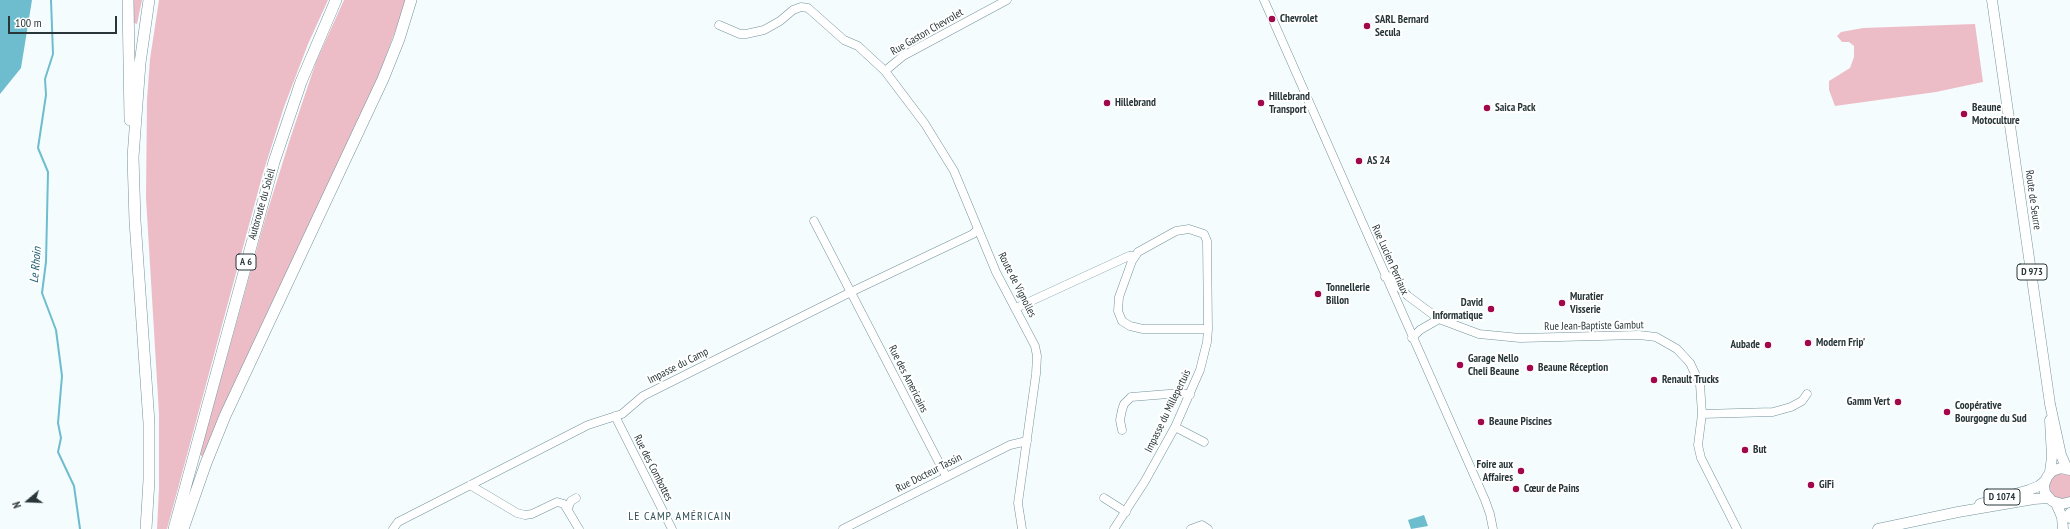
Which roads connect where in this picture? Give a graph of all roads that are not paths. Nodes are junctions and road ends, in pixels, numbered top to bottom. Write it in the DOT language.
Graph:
graph roads {
  1 [pos="128,0"];
  2 [pos="149,0"];
  3 [pos="336,0"];
  4 [pos="411,0"];
  5 [pos="1007,0"];
  6 [pos="1264,0"];
  7 [pos="1992,0"];
  8 [pos="719,25"];
  9 [pos="886,73"];
  10 [pos="134,157"];
  11 [pos="814,221"];
  12 [pos="978,229"];
  13 [pos="1134,256"];
  14 [pos="1385,276"];
  15 [pos="851,292"];
  16 [pos="1016,308"];
  17 [pos="1439,319"];
  18 [pos="1208,329"];
  19 [pos="1412,338"];
  20 [pos="1807,394"];
  21 [pos="1190,395"];
  22 [pos="2050,404"];
  23 [pos="1702,414"];
  24 [pos="615,416"];
  25 [pos="1175,427"];
  26 [pos="1122,430"];
  27 [pos="1027,441"];
  28 [pos="1204,442"];
  29 [pos="2068,469"];
  30 [pos="946,476"];
  31 [pos="2048,477"];
  32 [pos="470,485"];
  33 [pos="576,498"];
  34 [pos="1104,498"];
  35 [pos="2052,501"];
  36 [pos="2070,502"];
  37 [pos="568,508"];
  38 [pos="1126,512"];
  39 [pos="1958,512"];
  40 [pos="2070,513"];
  41 [pos="2070,518"];
  42 [pos="1737,528"];
  43 [pos="146,529"];
  44 [pos="174,529"];
  45 [pos="183,529"];
  46 [pos="393,529"];
  47 [pos="579,529"];
  48 [pos="672,529"];
  49 [pos="843,529"];
  50 [pos="1022,529"];
  51 [pos="1114,529"];
  52 [pos="1191,529"];
  53 [pos="1208,529"];
  54 [pos="1493,529"];
  55 [pos="1878,529"];
  56 [pos="2064,529"];
  1 -- 10 [label="highway"];
  2 -- 10 [label="highway"];
  3 -- 44 [label="highway, Autoroute du Soleil / A 6"];
  4 -- 45 [label="highway"];
  5 -- 9 [label="street, Rue Gaston Chevrolet"];
  6 -- 14 [label="street, Rue Lucien Perriaux"];
  7 -- 22 [label="main road, Route de Seurre / D 973"];
  8 -- 9 [label="street, Route de Vignolles"];
  9 -- 12 [label="street, Route de Vignolles"];
  10 -- 43 [label="highway"];
  11 -- 15 [label="street, Rue des Americains"];
  12 -- 15 [label="street, Impasse du Camp"];
  12 -- 16 [label="street, Route de Vignolles"];
  13 -- 16 [label="street"];
  13 -- 18 [label="street"];
  13 -- 18 [label="street, Impasse du Millepertuis"];
  14 -- 17 [label="street, Rue Jean-Baptiste Gambut"];
  14 -- 19 [label="street, Rue Lucien Perriaux"];
  15 -- 24 [label="street, Impasse du Camp"];
  15 -- 30 [label="street, Rue des Americains"];
  16 -- 27 [label="street, Route de Vignolles"];
  17 -- 19 [label="street"];
  17 -- 23 [label="street, Rue Jean-Baptiste Gambut"];
  18 -- 21 [label="street, Impasse du Millepertuis"];
  19 -- 54 [label="street, Rue Lucien Perriaux"];
  20 -- 23 [label="street"];
  21 -- 25 [label="street, Impasse du Millepertuis"];
  21 -- 26 [label="street"];
  22 -- 29 [label="main road, Route de Seurre / D 973"];
  22 -- 31 [label="main road, Route de Seurre / D 973"];
  23 -- 42 [label="street, Rue Jean-Baptiste Gambut"];
  24 -- 32 [label="street, Impasse du Camp"];
  24 -- 48 [label="street, Rue des Combottes"];
  25 -- 28 [label="street"];
  25 -- 38 [label="street, Impasse du Millepertuis"];
  27 -- 30 [label="street, Rue Docteur Tassin"];
  27 -- 50 [label="street, Route de Vignolles"];
  29 -- 31 [label="main road"];
  30 -- 49 [label="street, Rue Docteur Tassin"];
  31 -- 35 [label="main road, Route de Seurre"];
  31 -- 39 [label="main road, D 1074"];
  32 -- 37 [label="street"];
  32 -- 46 [label="street, Impasse du Camp"];
  33 -- 37 [label="street"];
  34 -- 38 [label="street"];
  35 -- 36 [label="main road"];
  35 -- 39 [label="main road, D 1074"];
  35 -- 56 [label="main road"];
  37 -- 47 [label="street"];
  38 -- 51 [label="street, Impasse du Millepertuis"];
  39 -- 55 [label="main road, D 1074"];
  40 -- 41 [label="main road"];
  52 -- 53 [label="street"];
}
